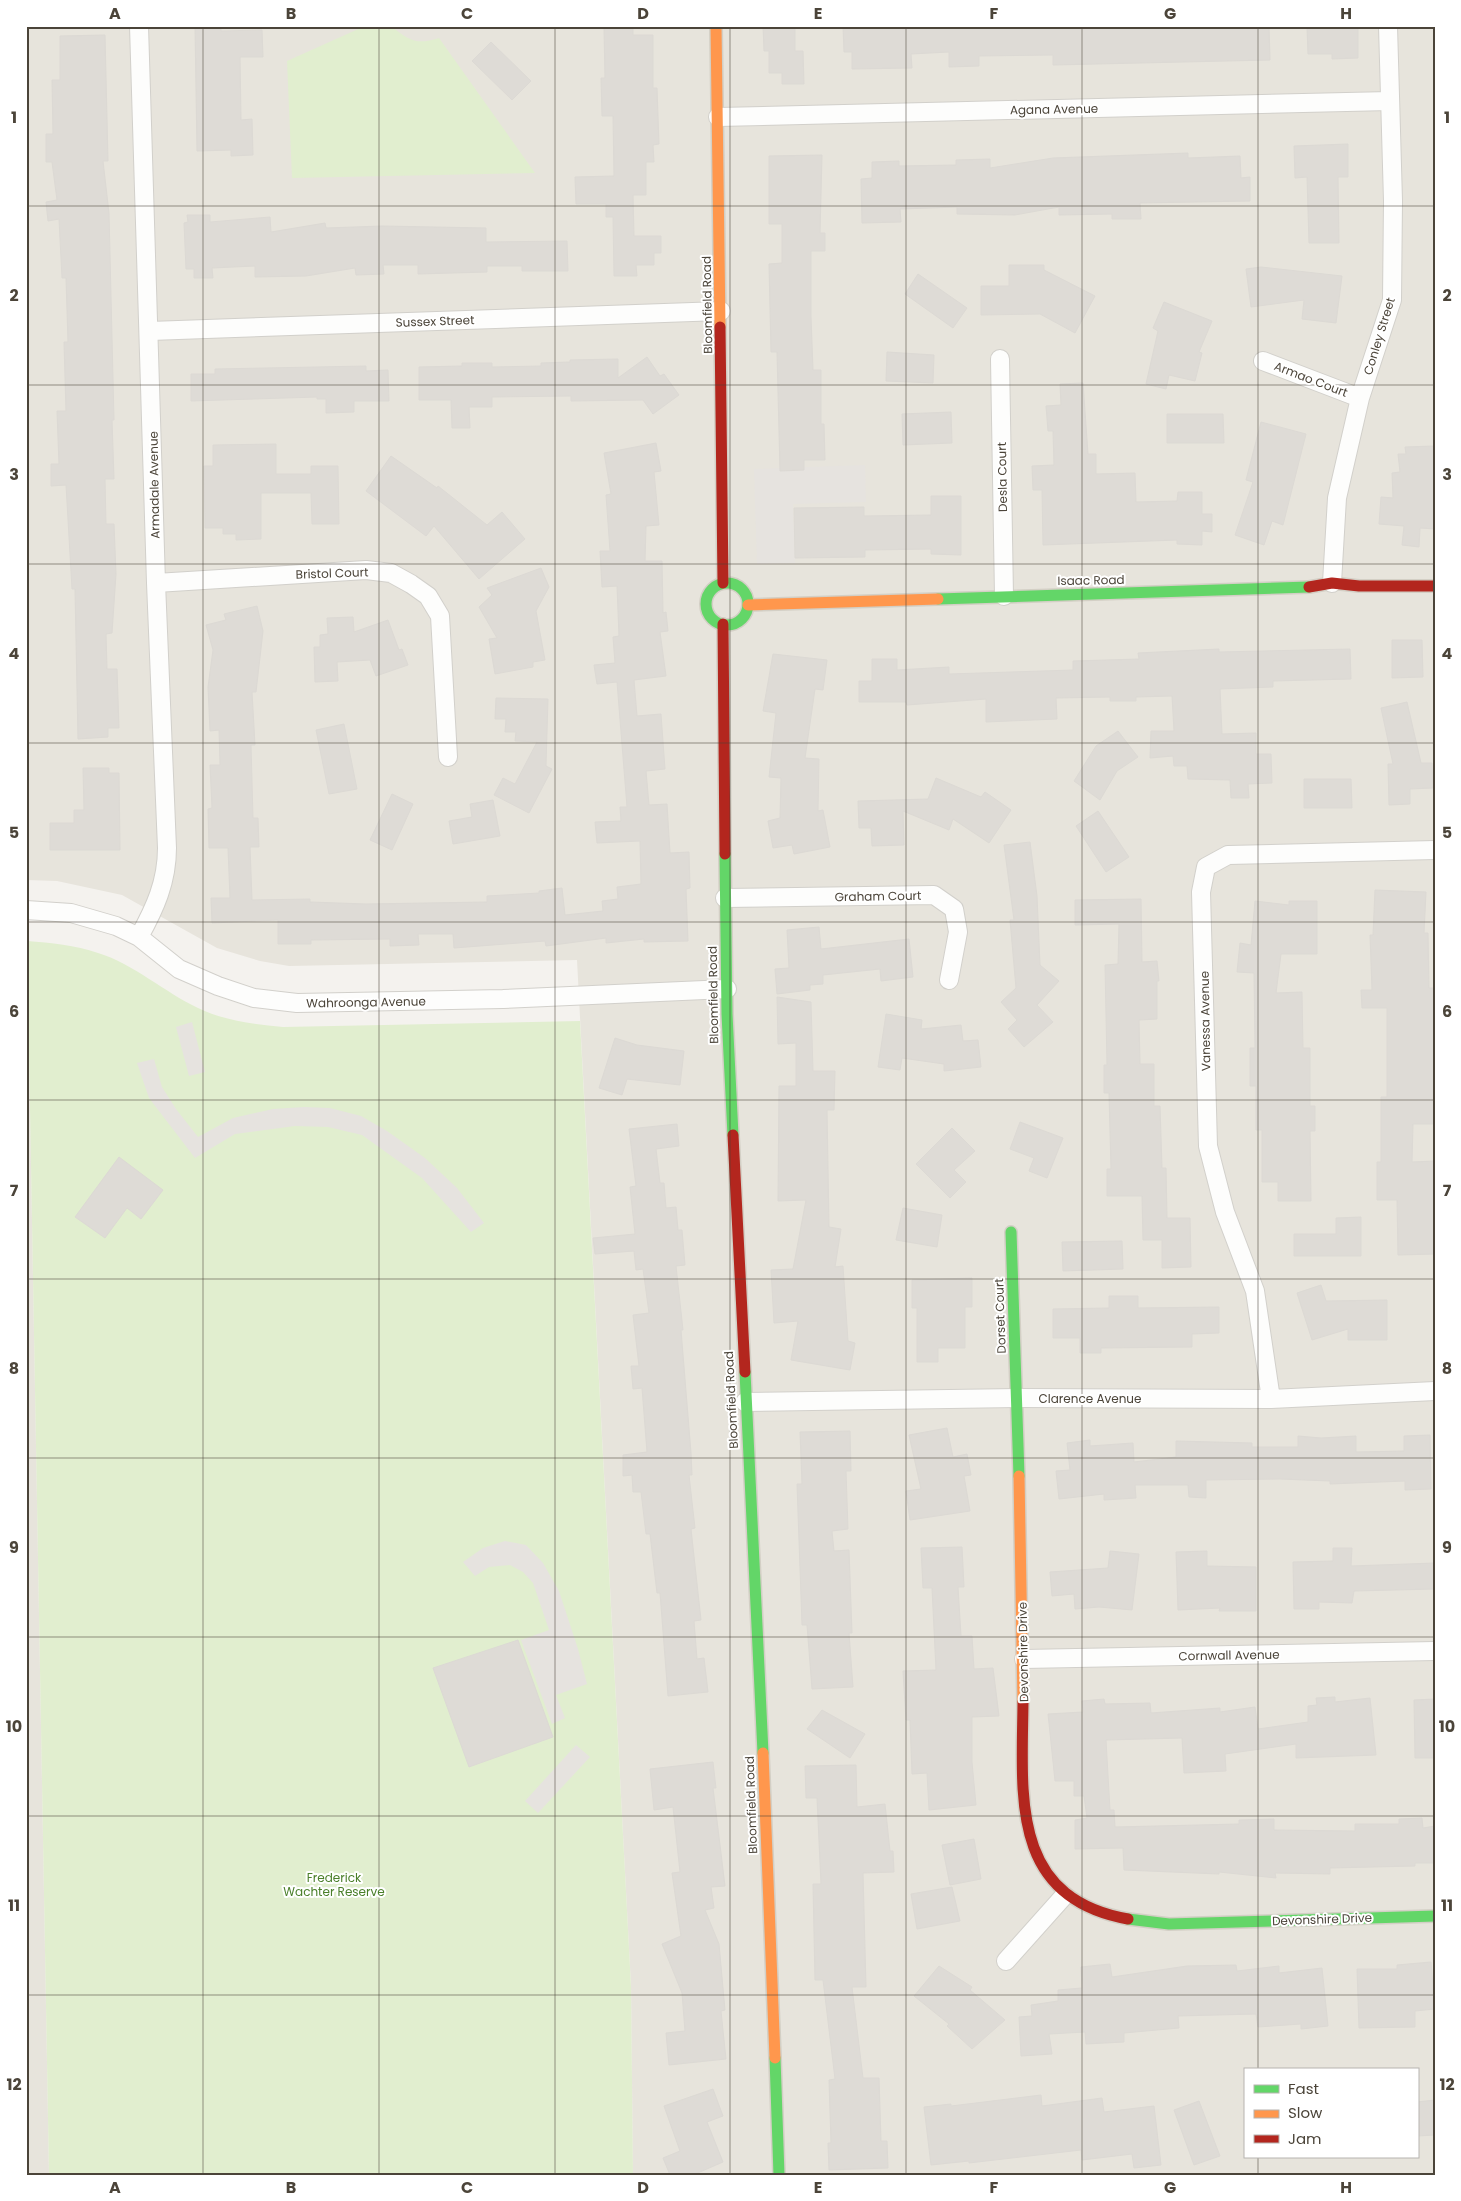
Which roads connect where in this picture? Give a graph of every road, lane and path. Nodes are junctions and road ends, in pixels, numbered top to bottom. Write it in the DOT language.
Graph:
graph roads {
  1 [pos="139,26"];
  2 [pos="716,26"];
  3 [pos="1388,26"];
  4 [pos="1390,102"];
  5 [pos="718,117"];
  6 [pos="721,311"];
  7 [pos="150,331"];
  8 [pos="1000,359"];
  9 [pos="1263,361"];
  10 [pos="1360,398"];
  11 [pos="156,583"];
  12 [pos="723,583"];
  13 [pos="1332,583"];
  14 [pos="1435,586"];
  15 [pos="1004,596"];
  16 [pos="748,605"];
  17 [pos="723,624"];
  18 [pos="448,757"];
  19 [pos="1435,850"];
  20 [pos="725,898"];
  21 [pos="26,910"];
  22 [pos="139,937"];
  23 [pos="949,980"];
  24 [pos="727,989"];
  25 [pos="1011,1232"];
  26 [pos="1435,1391"];
  27 [pos="1017,1398"];
  28 [pos="1271,1399"];
  29 [pos="745,1402"];
  30 [pos="1435,1651"];
  31 [pos="1024,1659"];
  32 [pos="1064,1896"];
  33 [pos="1435,1916"];
  34 [pos="1006,1961"];
  35 [pos="779,2175"];
  1 -- 7 [label="street, Armadale Avenue"];
  2 -- 5 [label="street, Bloomfield Road"];
  3 -- 4 [label="street, Conley Street"];
  4 -- 5 [label="street, Agana Avenue"];
  4 -- 10 [label="street, Conley Street"];
  5 -- 6 [label="street, Bloomfield Road"];
  6 -- 7 [label="street, Sussex Street"];
  6 -- 12 [label="street, Bloomfield Road"];
  7 -- 11 [label="street, Armadale Avenue"];
  8 -- 15 [label="street, Desla Court"];
  9 -- 10 [label="street, Armao Court"];
  10 -- 13 [label="street, Conley Street"];
  11 -- 18 [label="street, Bristol Court"];
  11 -- 22 [label="street, Armadale Avenue"];
  12 -- 16 [label="street"];
  12 -- 17 [label="street"];
  13 -- 14 [label="street, Isaac Road"];
  13 -- 15 [label="street, Isaac Road"];
  15 -- 16 [label="street, Isaac Road"];
  16 -- 17 [label="street"];
  17 -- 20 [label="street, Bloomfield Road"];
  19 -- 28 [label="street, Vanessa Avenue"];
  20 -- 23 [label="street, Graham Court"];
  20 -- 24 [label="street, Bloomfield Road"];
  21 -- 22 [label="street, Wahroonga Avenue"];
  22 -- 24 [label="street, Wahroonga Avenue"];
  24 -- 29 [label="street, Bloomfield Road"];
  25 -- 27 [label="street, Dorset Court"];
  26 -- 28 [label="street, Clarence Avenue"];
  27 -- 28 [label="street, Clarence Avenue"];
  27 -- 29 [label="street, Clarence Avenue"];
  27 -- 31 [label="street, Devonshire Drive"];
  29 -- 35 [label="street, Bloomfield Road"];
  30 -- 31 [label="street, Cornwall Avenue"];
  31 -- 32 [label="street, Devonshire Drive"];
  32 -- 33 [label="street, Devonshire Drive"];
  32 -- 34 [label="street"];
}
